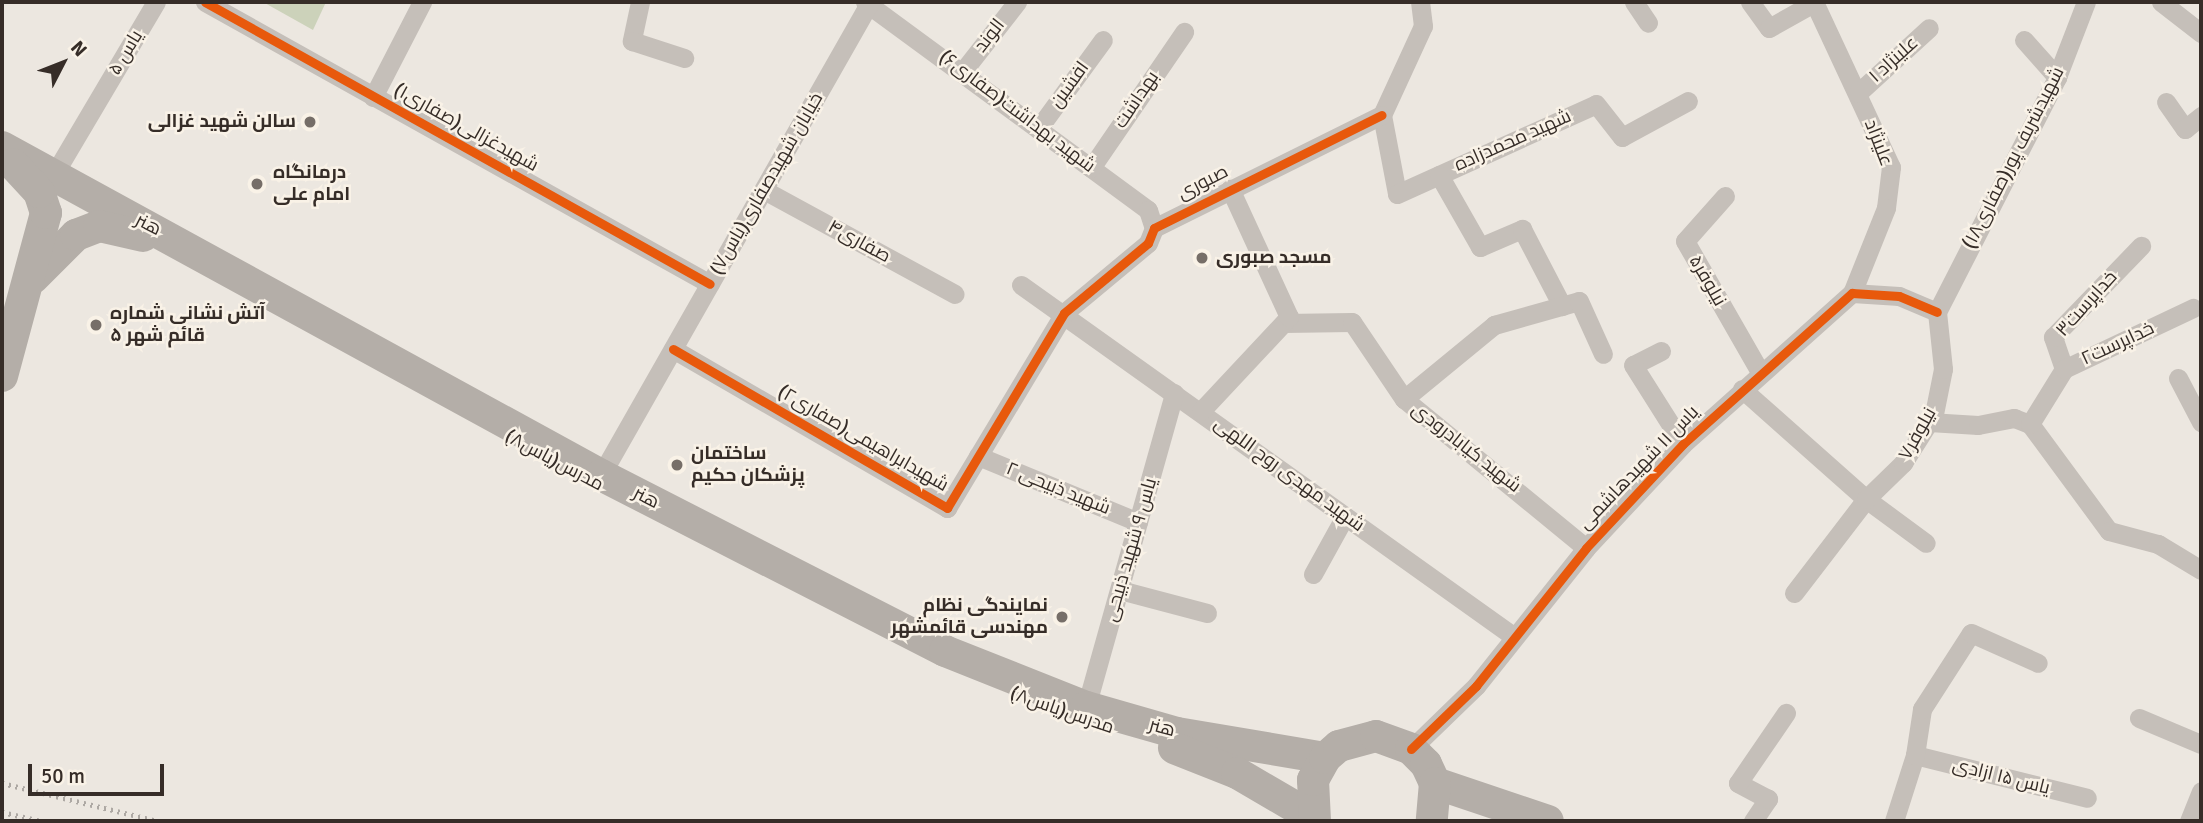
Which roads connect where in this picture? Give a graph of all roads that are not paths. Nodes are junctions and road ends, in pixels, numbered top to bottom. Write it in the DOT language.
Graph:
graph roads {
  1 [pos="156,2"];
  2 [pos="205,2"];
  3 [pos="422,2"];
  4 [pos="640,2"];
  5 [pos="868,2"];
  6 [pos="1017,2"];
  7 [pos="1420,2"];
  8 [pos="1634,2"];
  9 [pos="1750,2"];
  10 [pos="2086,2"];
  11 [pos="2161,2"];
  12 [pos="1812,3"];
  13 [pos="1648,23"];
  14 [pos="1929,28"];
  15 [pos="2201,31"];
  16 [pos="1184,32"];
  17 [pos="1103,40"];
  18 [pos="2024,40"];
  19 [pos="684,58"];
  20 [pos="963,71"];
  21 [pos="2057,77"];
  22 [pos="1858,93"];
  23 [pos="373,97"];
  24 [pos="1688,101"];
  25 [pos="2166,102"];
  26 [pos="1382,115"];
  27 [pos="2201,116"];
  28 [pos="1038,130"];
  29 [pos="2,147"];
  30 [pos="2,153"];
  31 [pos="1091,168"];
  32 [pos="1439,175"];
  33 [pos="53,176"];
  34 [pos="1230,189"];
  35 [pos="764,190"];
  36 [pos="1725,196"];
  37 [pos="1154,228"];
  38 [pos="2141,246"];
  39 [pos="33,278"];
  40 [pos="710,284"];
  41 [pos="1021,285"];
  42 [pos="1852,293"];
  43 [pos="955,294"];
  44 [pos="1562,306"];
  45 [pos="2193,309"];
  46 [pos="1937,312"];
  47 [pos="1064,313"];
  48 [pos="1284,323"];
  49 [pos="673,349"];
  50 [pos="1661,351"];
  51 [pos="1603,354"];
  52 [pos="2064,369"];
  53 [pos="1760,372"];
  54 [pos="2,376"];
  55 [pos="2178,379"];
  56 [pos="1742,389"];
  57 [pos="1174,393"];
  58 [pos="1404,399"];
  59 [pos="1200,411"];
  60 [pos="1928,422"];
  61 [pos="2201,422"];
  62 [pos="2030,424"];
  63 [pos="1684,444"];
  64 [pos="978,456"];
  65 [pos="601,475"];
  66 [pos="1866,499"];
  67 [pos="1345,516"];
  68 [pos="1138,522"];
  69 [pos="1927,543"];
  70 [pos="1586,548"];
  71 [pos="2201,569"];
  72 [pos="1313,574"];
  73 [pos="1120,590"];
  74 [pos="1794,593"];
  75 [pos="1207,613"];
  76 [pos="1513,636"];
  77 [pos="2038,663"];
  78 [pos="1086,707"];
  79 [pos="1786,713"];
  80 [pos="2139,718"];
  81 [pos="2201,744"];
  82 [pos="1173,748"];
  83 [pos="1411,749"];
  84 [pos="1915,755"];
  85 [pos="1325,758"];
  86 [pos="1435,783"];
  87 [pos="2201,791"];
  88 [pos="2087,798"];
  89 [pos="1315,820"];
  90 [pos="1432,821"];
  91 [pos="1548,821"];
  92 [pos="1753,821"];
  93 [pos="1894,821"];
  94 [pos="2189,821"];
  1 -- 33 [label="street, یاس ۵"];
  2 -- 23 [label="street, شهیدغزالی(صفاری۱)"];
  3 -- 23 [label="street"];
  4 -- 19 [label="street"];
  5 -- 20 [label="street, شهید بهداشت(صفاری۶)"];
  5 -- 35 [label="street, خیابان شهیدصفاری(یاس۷)"];
  6 -- 20 [label="street, الوند"];
  7 -- 26 [label="street"];
  8 -- 13 [label="street"];
  9 -- 12 [label="street"];
  10 -- 21 [label="street, شهیدشریف پور(صفاری۱۸)"];
  11 -- 15 [label="street"];
  12 -- 22 [label="street, علینژاد"];
  14 -- 22 [label="street, علینژاد ۱"];
  16 -- 31 [label="street, بهداشت"];
  17 -- 28 [label="street, افشین"];
  18 -- 21 [label="street"];
  20 -- 28 [label="street, شهید بهداشت(صفاری۶)"];
  21 -- 46 [label="street, شهیدشریف پور(صفاری۱۸)"];
  22 -- 42 [label="street, علینژاد"];
  23 -- 40 [label="street, شهیدغزالی(صفاری۱)"];
  24 -- 32 [label="street, شهید محمدزاده"];
  25 -- 27 [label="street"];
  26 -- 32 [label="street, شهید محمدزاده"];
  26 -- 34 [label="street, صبوری"];
  28 -- 31 [label="street, شهید بهداشت(صفاری۶)"];
  29 -- 33 [label="main road, هنر"];
  30 -- 39 [label="main road, مدرس(یاس۸)"];
  31 -- 37 [label="street, شهید بهداشت(صفاری۶)"];
  32 -- 44 [label="street"];
  33 -- 65 [label="main road, هنر"];
  34 -- 37 [label="street, صبوری"];
  34 -- 48 [label="street"];
  35 -- 40 [label="street, خیابان شهیدصفاری(یاس۷)"];
  35 -- 43 [label="street, صفاری۴"];
  36 -- 53 [label="street, نیلوفر۵"];
  37 -- 47 [label="street, صبوری"];
  38 -- 52 [label="street, خداپرست۳"];
  39 -- 54 [label="main road, مدرس(یاس۸)"];
  39 -- 82 [label="main road, مدرس(یاس۸)"];
  40 -- 49 [label="street, خیابان شهیدصفاری(یاس۷)"];
  41 -- 47 [label="street, شهید مهدی روح اللهی"];
  42 -- 46 [label="street"];
  42 -- 53 [label="street, یاس ۱۱ شهیدهاشمی"];
  44 -- 51 [label="street"];
  44 -- 58 [label="street"];
  45 -- 52 [label="street, خداپرست۲"];
  46 -- 60 [label="street, نیلوفر۷"];
  47 -- 57 [label="street, شهید مهدی روح اللهی"];
  47 -- 64 [label="street, شهیدابراهیمی(صفاری۲)"];
  48 -- 58 [label="street, شهید کیابادرودی"];
  48 -- 59 [label="street"];
  49 -- 64 [label="street, شهیدابراهیمی(صفاری۲)"];
  49 -- 65 [label="street, خیابان شهیدصفاری(یاس۷)"];
  50 -- 63 [label="street"];
  52 -- 62 [label="street, خداپرست۲"];
  53 -- 56 [label="street, یاس ۱۱ شهیدهاشمی"];
  55 -- 61 [label="street"];
  56 -- 63 [label="street, یاس ۱۱ شهیدهاشمی"];
  56 -- 66 [label="street"];
  57 -- 59 [label="street, شهید مهدی روح اللهی"];
  57 -- 68 [label="street, یاس ۹ شهید ذبیحی"];
  58 -- 70 [label="street, شهید کیابادرودی"];
  59 -- 67 [label="street, شهید مهدی روح اللهی"];
  60 -- 62 [label="street"];
  60 -- 66 [label="street, نیلوفر۷"];
  62 -- 71 [label="street"];
  63 -- 70 [label="street, یاس ۱۱ شهیدهاشمی"];
  64 -- 68 [label="street, شهید ذبیحی ۲"];
  65 -- 78 [label="main road, هنر"];
  66 -- 69 [label="street"];
  66 -- 74 [label="street, نیلوفر۷"];
  67 -- 72 [label="street"];
  67 -- 76 [label="street, شهید مهدی روح اللهی"];
  68 -- 73 [label="street, یاس ۹ شهید ذبیحی"];
  70 -- 76 [label="street, یاس ۱۱ شهیدهاشمی"];
  73 -- 75 [label="street"];
  73 -- 78 [label="street, یاس ۹ شهید ذبیحی"];
  76 -- 83 [label="street, یاس ۱۱ شهیدهاشمی"];
  77 -- 84 [label="street"];
  78 -- 85 [label="main road, هنر"];
  79 -- 92 [label="street"];
  80 -- 81 [label="street"];
  82 -- 89 [label="main road, هنر"];
  83 -- 85 [label="main road"];
  83 -- 86 [label="main road"];
  84 -- 88 [label="street, یاس ۱۵ ازادی"];
  84 -- 93 [label="street"];
  85 -- 89 [label="main road"];
  86 -- 90 [label="main road"];
  86 -- 91 [label="main road"];
  87 -- 94 [label="street"];
}
